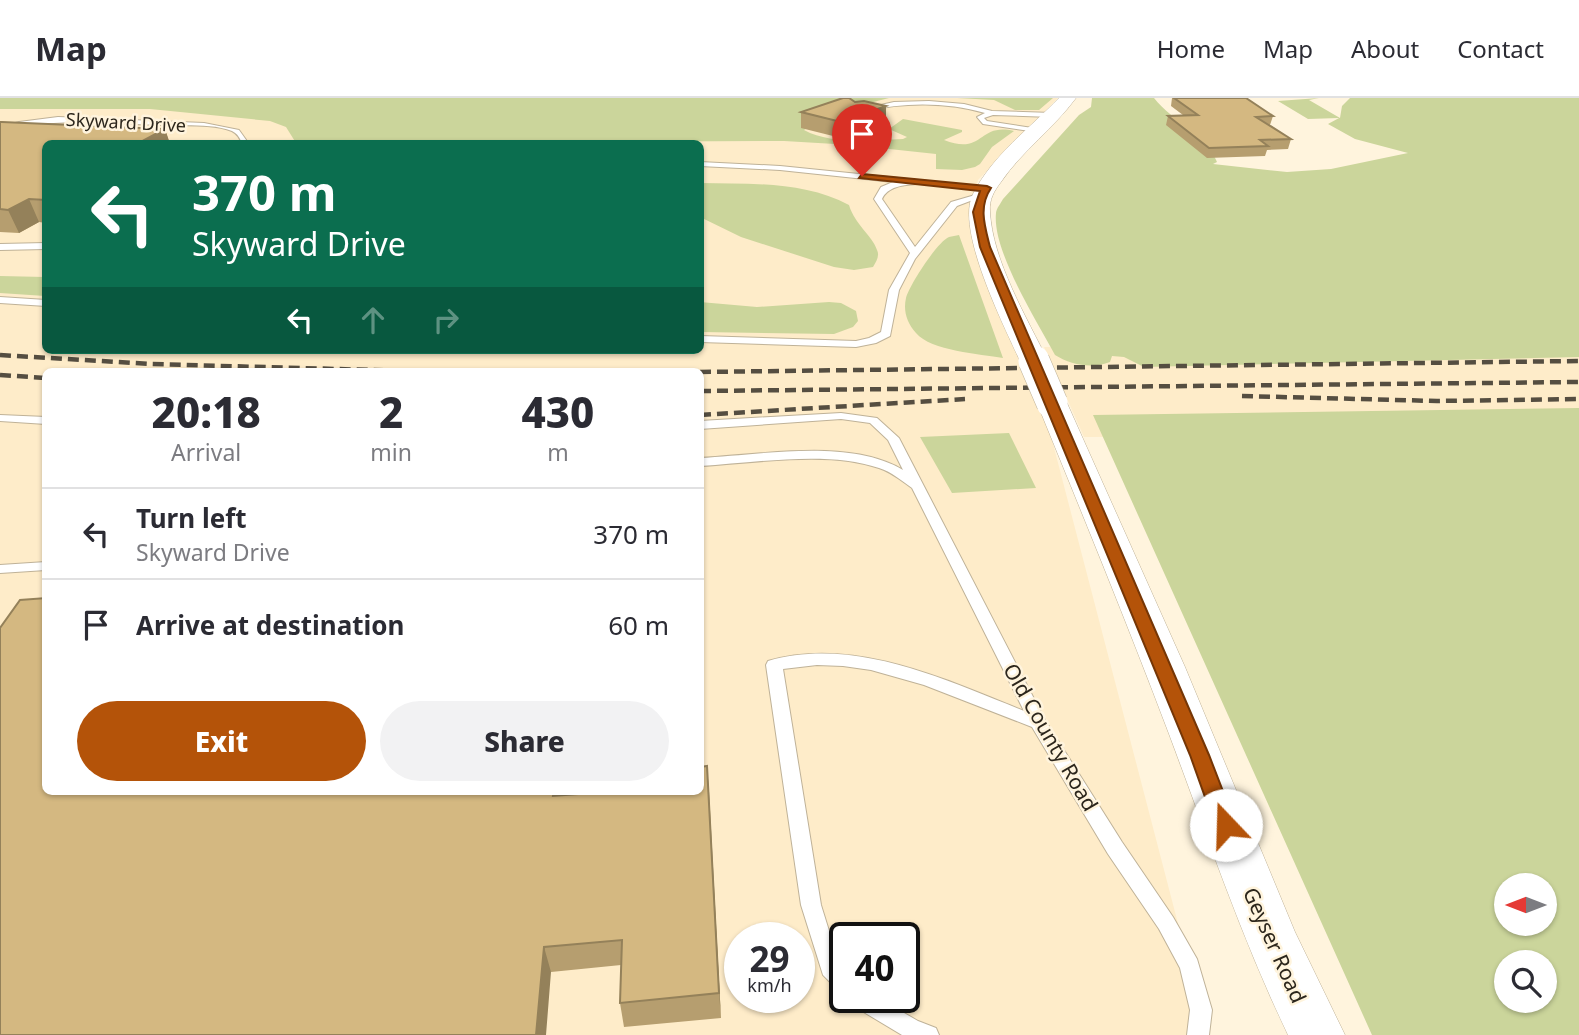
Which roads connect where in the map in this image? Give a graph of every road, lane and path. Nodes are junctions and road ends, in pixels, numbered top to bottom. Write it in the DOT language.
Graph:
graph roads {
  1 [pos="1068,98"];
  2 [pos="856,113"];
  3 [pos="992,113"];
  4 [pos="100,121"];
  5 [pos="1045,123"];
  6 [pos="171,124"];
  7 [pos="0,129"];
  8 [pos="78,130"];
  9 [pos="150,134"];
  10 [pos="244,140"];
  11 [pos="704,164"];
  12 [pos="917,182"];
  13 [pos="984,192"];
  14 [pos="42,246"];
  15 [pos="0,247"];
  16 [pos="915,253"];
  17 [pos="0,300"];
  18 [pos="42,303"];
  19 [pos="704,339"];
  20 [pos="0,418"];
  21 [pos="42,421"];
  22 [pos="704,425"];
  23 [pos="704,462"];
  24 [pos="917,485"];
  25 [pos="42,566"];
  26 [pos="0,569"];
  27 [pos="1038,723"];
  28 [pos="829,965"];
  29 [pos="884,1013"];
  30 [pos="928,1035"];
  31 [pos="1198,1035"];
  32 [pos="1317,1035"];
  1 -- 5 [label="street"];
  2 -- 3 [label="lane"];
  3 -- 5 [label="lane"];
  3 -- 5 [label="lane"];
  4 -- 6 [label="lane, Skyward Drive"];
  4 -- 7 [label="lane, Skyward Drive"];
  4 -- 8 [label="lane"];
  5 -- 13 [label="street"];
  6 -- 9 [label="lane"];
  6 -- 10 [label="lane, Skyward Drive"];
  11 -- 12 [label="lane"];
  12 -- 13 [label="lane"];
  12 -- 16 [label="lane"];
  13 -- 16 [label="lane"];
  13 -- 32 [label="street, Geyser Road, bridge"];
  14 -- 15 [label="lane"];
  16 -- 19 [label="lane"];
  17 -- 18 [label="lane"];
  20 -- 21 [label="lane"];
  22 -- 24 [label="lane, Old County Road"];
  23 -- 24 [label="lane"];
  24 -- 27 [label="lane, Old County Road"];
  25 -- 26 [label="lane"];
  27 -- 28 [label="lane"];
  27 -- 31 [label="lane, Old County Road"];
  29 -- 30 [label="lane"];
}
